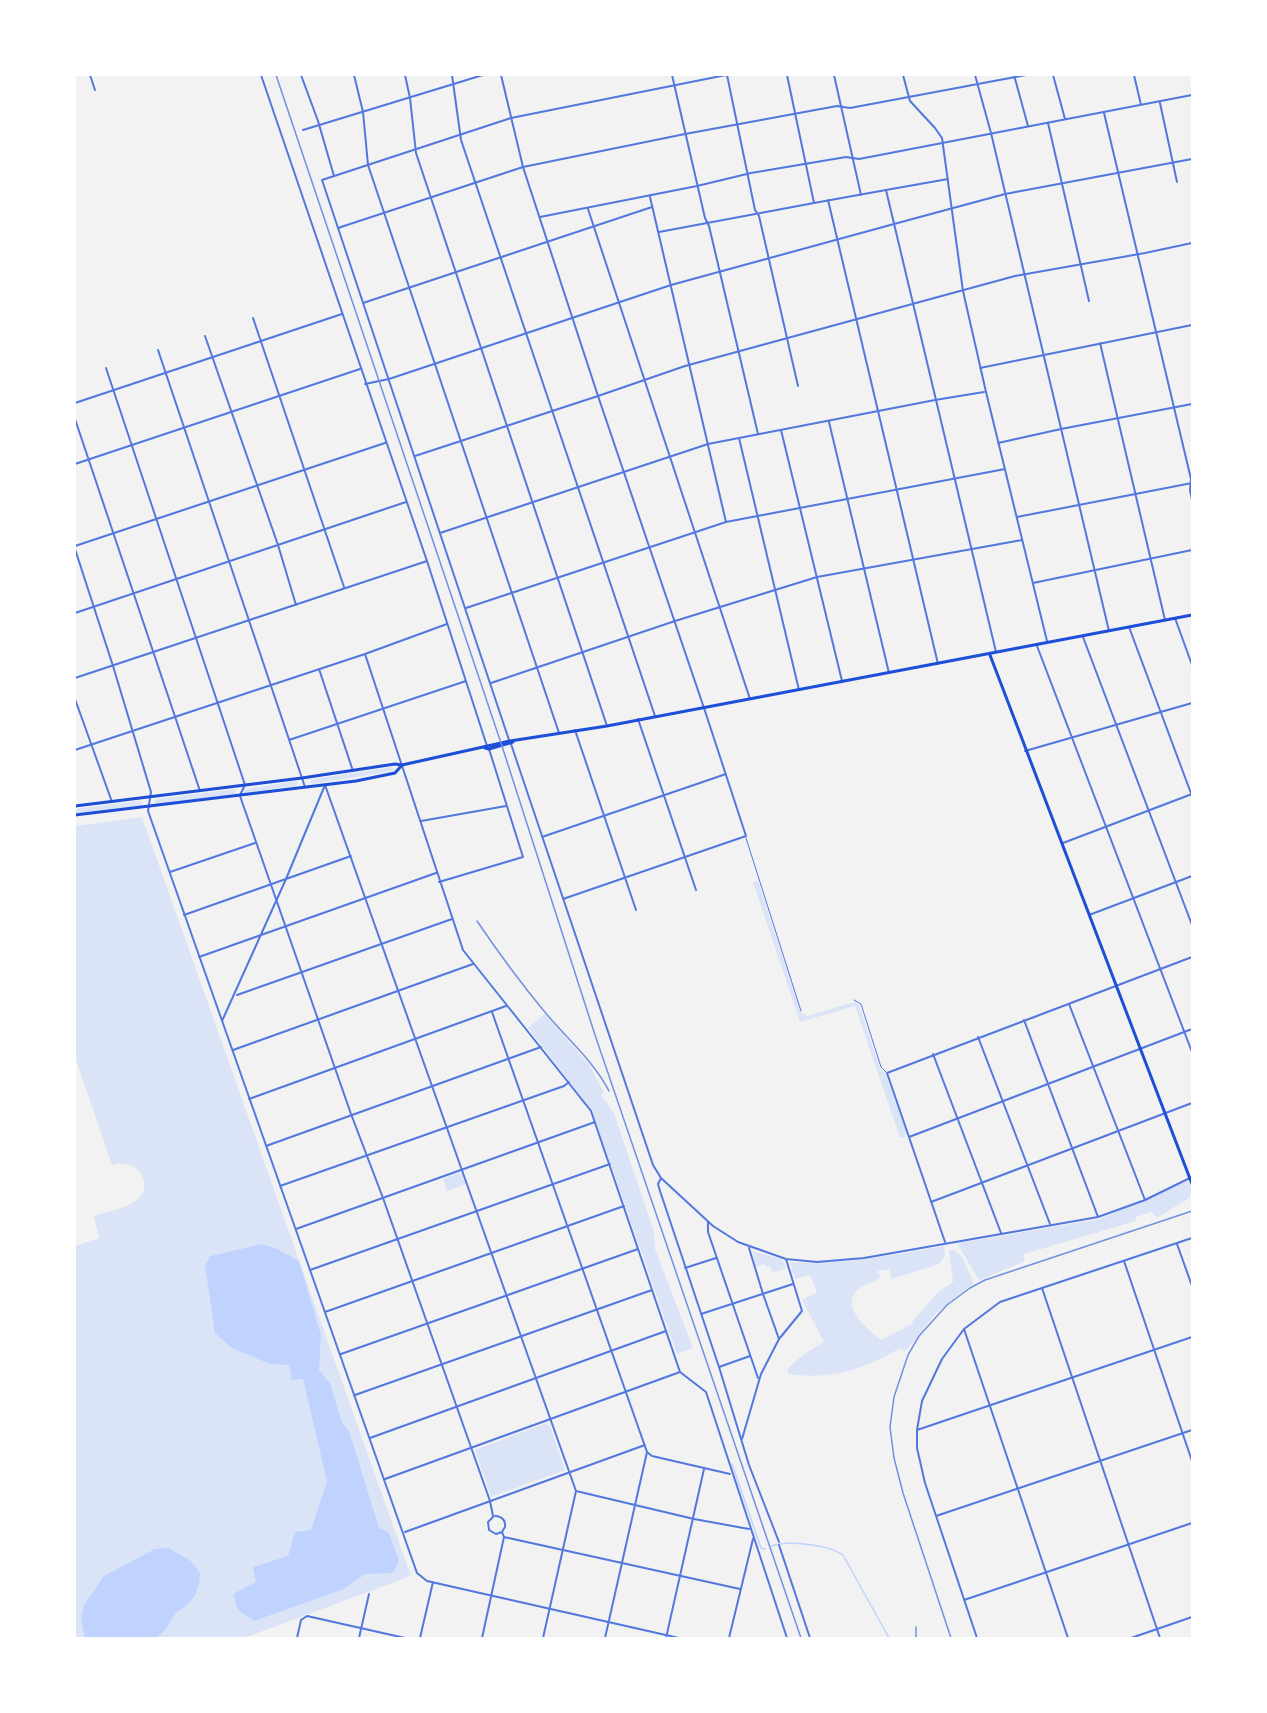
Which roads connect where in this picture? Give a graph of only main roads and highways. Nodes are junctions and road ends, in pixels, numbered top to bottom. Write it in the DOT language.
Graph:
graph roads {
  1 [pos="1192,615"];
  2 [pos="990,655"];
  3 [pos="402,765"];
  4 [pos="75,806"];
  5 [pos="75,815"];
  6 [pos="1191,1177"];
  7 [pos="1192,1184"];
  1 -- 2 [label="main road"];
  2 -- 3 [label="main road"];
  2 -- 6 [label="main road"];
  3 -- 4 [label="main road"];
  3 -- 5 [label="main road"];
  6 -- 7 [label="main road"];
}
